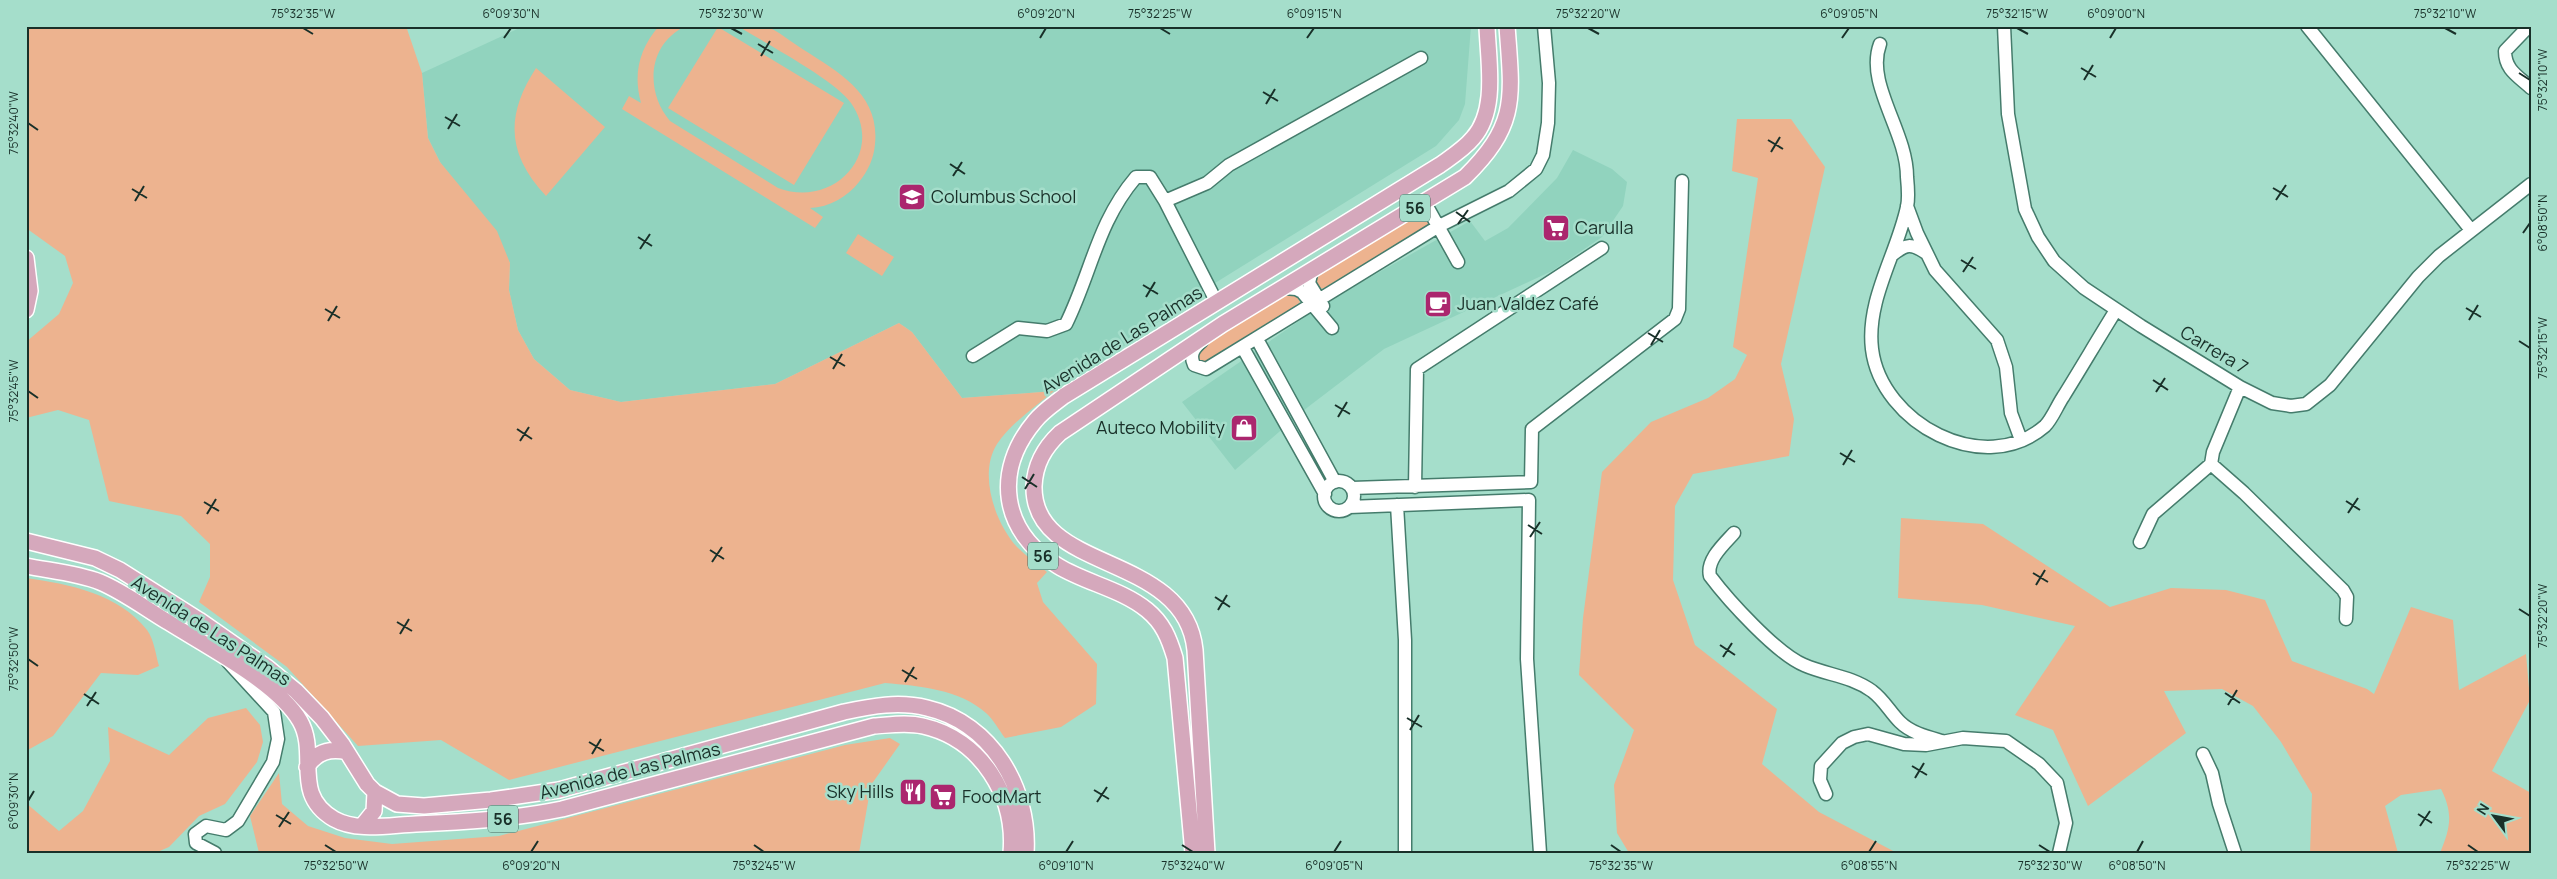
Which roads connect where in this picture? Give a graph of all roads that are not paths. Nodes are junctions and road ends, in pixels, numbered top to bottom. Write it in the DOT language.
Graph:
graph roads {
  1 [pos="1487,26"];
  2 [pos="1507,26"];
  3 [pos="1544,26"];
  4 [pos="2004,26"];
  5 [pos="2306,26"];
  6 [pos="2529,26"];
  7 [pos="1880,44"];
  8 [pos="1421,58"];
  9 [pos="2531,88"];
  10 [pos="1682,182"];
  11 [pos="2531,184"];
  12 [pos="1164,201"];
  13 [pos="1907,206"];
  14 [pos="1410,210"];
  15 [pos="1439,226"];
  16 [pos="2471,230"];
  17 [pos="1602,248"];
  18 [pos="1926,253"];
  19 [pos="1892,255"];
  20 [pos="26,258"];
  21 [pos="1458,262"];
  22 [pos="1312,270"];
  23 [pos="1284,288"];
  24 [pos="1217,303"];
  25 [pos="1316,303"];
  26 [pos="26,310"];
  27 [pos="2116,310"];
  28 [pos="1335,327"];
  29 [pos="1207,335"];
  30 [pos="1257,339"];
  31 [pos="1243,348"];
  32 [pos="973,356"];
  33 [pos="2240,387"];
  34 [pos="2021,440"];
  35 [pos="2211,464"];
  36 [pos="1335,482"];
  37 [pos="1415,487"];
  38 [pos="1352,488"];
  39 [pos="1325,494"];
  40 [pos="1397,505"];
  41 [pos="1350,507"];
  42 [pos="1734,534"];
  43 [pos="26,541"];
  44 [pos="2140,542"];
  45 [pos="26,566"];
  46 [pos="2346,619"];
  47 [pos="223,656"];
  48 [pos="1947,742"];
  49 [pos="347,752"];
  50 [pos="2203,754"];
  51 [pos="307,767"];
  52 [pos="375,792"];
  53 [pos="1826,794"];
  54 [pos="362,826"];
  55 [pos="215,853"];
  56 [pos="1011,853"];
  57 [pos="1026,853"];
  58 [pos="1193,853"];
  59 [pos="1207,853"];
  60 [pos="1405,853"];
  61 [pos="1540,853"];
  62 [pos="2058,853"];
  63 [pos="2235,853"];
  1 -- 24 [label="main road, Avenida de Las Palmas / 56"];
  2 -- 14 [label="main road, 56"];
  3 -- 15 [label="street"];
  4 -- 27 [label="street, Carrera 7"];
  5 -- 16 [label="street"];
  6 -- 9 [label="street"];
  7 -- 13 [label="street"];
  8 -- 12 [label="street"];
  10 -- 37 [label="street"];
  11 -- 16 [label="street, Carrera 7"];
  12 -- 24 [label="street"];
  12 -- 32 [label="street"];
  13 -- 18 [label="street"];
  13 -- 19 [label="street"];
  14 -- 15 [label="street"];
  14 -- 22 [label="main road, 56"];
  15 -- 21 [label="street"];
  15 -- 25 [label="street"];
  16 -- 33 [label="street, Carrera 7"];
  17 -- 37 [label="street"];
  18 -- 19 [label="street"];
  18 -- 34 [label="street"];
  19 -- 34 [label="street"];
  20 -- 26 [label="main road"];
  22 -- 23 [label="main road, 56"];
  22 -- 25 [label="street"];
  23 -- 25 [label="street"];
  23 -- 29 [label="main road, 56"];
  24 -- 58 [label="main road, Avenida de Las Palmas / 56"];
  25 -- 28 [label="street"];
  25 -- 30 [label="street"];
  27 -- 33 [label="street, Carrera 7"];
  27 -- 34 [label="street"];
  29 -- 31 [label="street"];
  29 -- 59 [label="main road, 56"];
  30 -- 31 [label="street"];
  30 -- 36 [label="street"];
  31 -- 39 [label="street"];
  33 -- 35 [label="street"];
  35 -- 44 [label="street"];
  35 -- 46 [label="street"];
  36 -- 38 [label="street"];
  36 -- 39 [label="street"];
  37 -- 38 [label="street"];
  38 -- 41 [label="street"];
  39 -- 41 [label="street"];
  40 -- 41 [label="street"];
  40 -- 60 [label="street"];
  40 -- 61 [label="street"];
  42 -- 48 [label="street"];
  43 -- 49 [label="main road, Avenida de Las Palmas / 56"];
  45 -- 47 [label="main road, Avenida de Las Palmas / 56"];
  47 -- 51 [label="main road, Avenida de Las Palmas / 56"];
  47 -- 55 [label="street"];
  48 -- 53 [label="street"];
  48 -- 62 [label="street"];
  49 -- 51 [label="main road"];
  49 -- 52 [label="main road, Avenida de Las Palmas / 56"];
  50 -- 63 [label="street"];
  51 -- 54 [label="main road, Avenida de Las Palmas / 56"];
  52 -- 54 [label="main road"];
  52 -- 57 [label="main road, Avenida de Las Palmas / 56"];
  54 -- 56 [label="main road, Avenida de Las Palmas / 56"];
}
